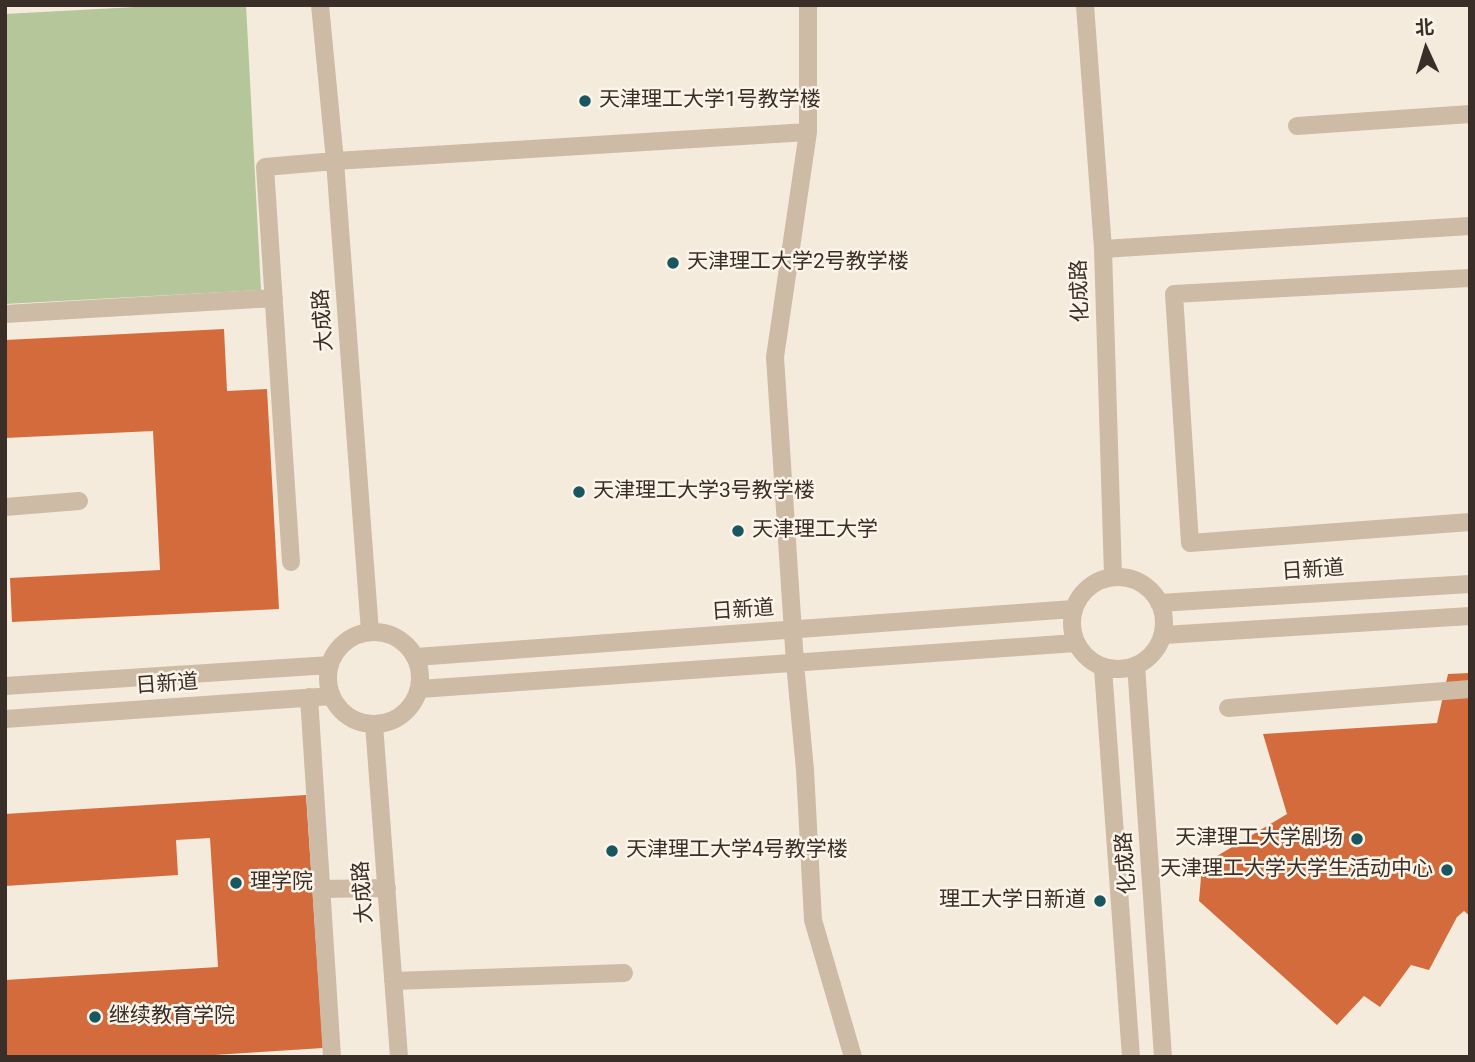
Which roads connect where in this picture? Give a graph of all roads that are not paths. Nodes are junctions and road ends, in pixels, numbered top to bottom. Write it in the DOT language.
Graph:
graph roads {
  1 [pos="320,5"];
  2 [pos="808,5"];
  3 [pos="1086,5"];
  4 [pos="1470,114"];
  5 [pos="1297,126"];
  6 [pos="808,132"];
  7 [pos="335,161"];
  8 [pos="1470,226"];
  9 [pos="1103,249"];
  10 [pos="1470,278"];
  11 [pos="274,298"];
  12 [pos="5,314"];
  13 [pos="79,501"];
  14 [pos="5,507"];
  15 [pos="1470,522"];
  16 [pos="291,562"];
  17 [pos="1113,576"];
  18 [pos="1470,584"];
  19 [pos="1159,603"];
  20 [pos="1073,609"];
  21 [pos="1470,616"];
  22 [pos="792,631"];
  23 [pos="370,632"];
  24 [pos="1164,635"];
  25 [pos="1076,643"];
  26 [pos="416,657"];
  27 [pos="795,663"];
  28 [pos="330,665"];
  29 [pos="1136,665"];
  30 [pos="1103,667"];
  31 [pos="5,686"];
  32 [pos="420,689"];
  33 [pos="1470,689"];
  34 [pos="332,696"];
  35 [pos="309,697"];
  36 [pos="1228,708"];
  37 [pos="5,719"];
  38 [pos="374,724"];
  39 [pos="387,888"];
  40 [pos="321,889"];
  41 [pos="624,973"];
  42 [pos="393,981"];
  43 [pos="332,1057"];
  44 [pos="399,1057"];
  45 [pos="853,1057"];
  46 [pos="1131,1057"];
  47 [pos="1163,1057"];
  1 -- 7 [label="street, 大成路"];
  2 -- 6 [label="street"];
  3 -- 9 [label="street, 化成路"];
  4 -- 5 [label="street"];
  6 -- 7 [label="street"];
  6 -- 22 [label="street"];
  7 -- 11 [label="street"];
  7 -- 23 [label="street, 大成路"];
  8 -- 9 [label="street"];
  9 -- 17 [label="street, 化成路"];
  10 -- 15 [label="street"];
  11 -- 12 [label="street"];
  11 -- 16 [label="street"];
  13 -- 14 [label="street"];
  17 -- 19 [label="street"];
  17 -- 20 [label="street"];
  18 -- 19 [label="street, 日新道"];
  19 -- 24 [label="street"];
  20 -- 22 [label="street, 日新道"];
  20 -- 25 [label="street"];
  21 -- 24 [label="street"];
  22 -- 26 [label="street, 日新道"];
  22 -- 27 [label="street"];
  23 -- 26 [label="street"];
  23 -- 28 [label="street"];
  24 -- 29 [label="street"];
  25 -- 27 [label="street"];
  25 -- 30 [label="street"];
  26 -- 32 [label="street"];
  27 -- 32 [label="street"];
  27 -- 45 [label="street"];
  28 -- 31 [label="street, 日新道"];
  28 -- 34 [label="street"];
  29 -- 30 [label="street"];
  29 -- 47 [label="street, 化成路"];
  30 -- 46 [label="street, 化成路"];
  32 -- 38 [label="street"];
  33 -- 36 [label="street"];
  34 -- 35 [label="street, 日新道"];
  34 -- 38 [label="street"];
  35 -- 37 [label="street, 日新道"];
  35 -- 40 [label="street"];
  38 -- 39 [label="street, 大成路"];
  39 -- 40 [label="street"];
  39 -- 42 [label="street, 大成路"];
  40 -- 43 [label="street"];
  41 -- 42 [label="street"];
  42 -- 44 [label="street, 大成路"];
}
